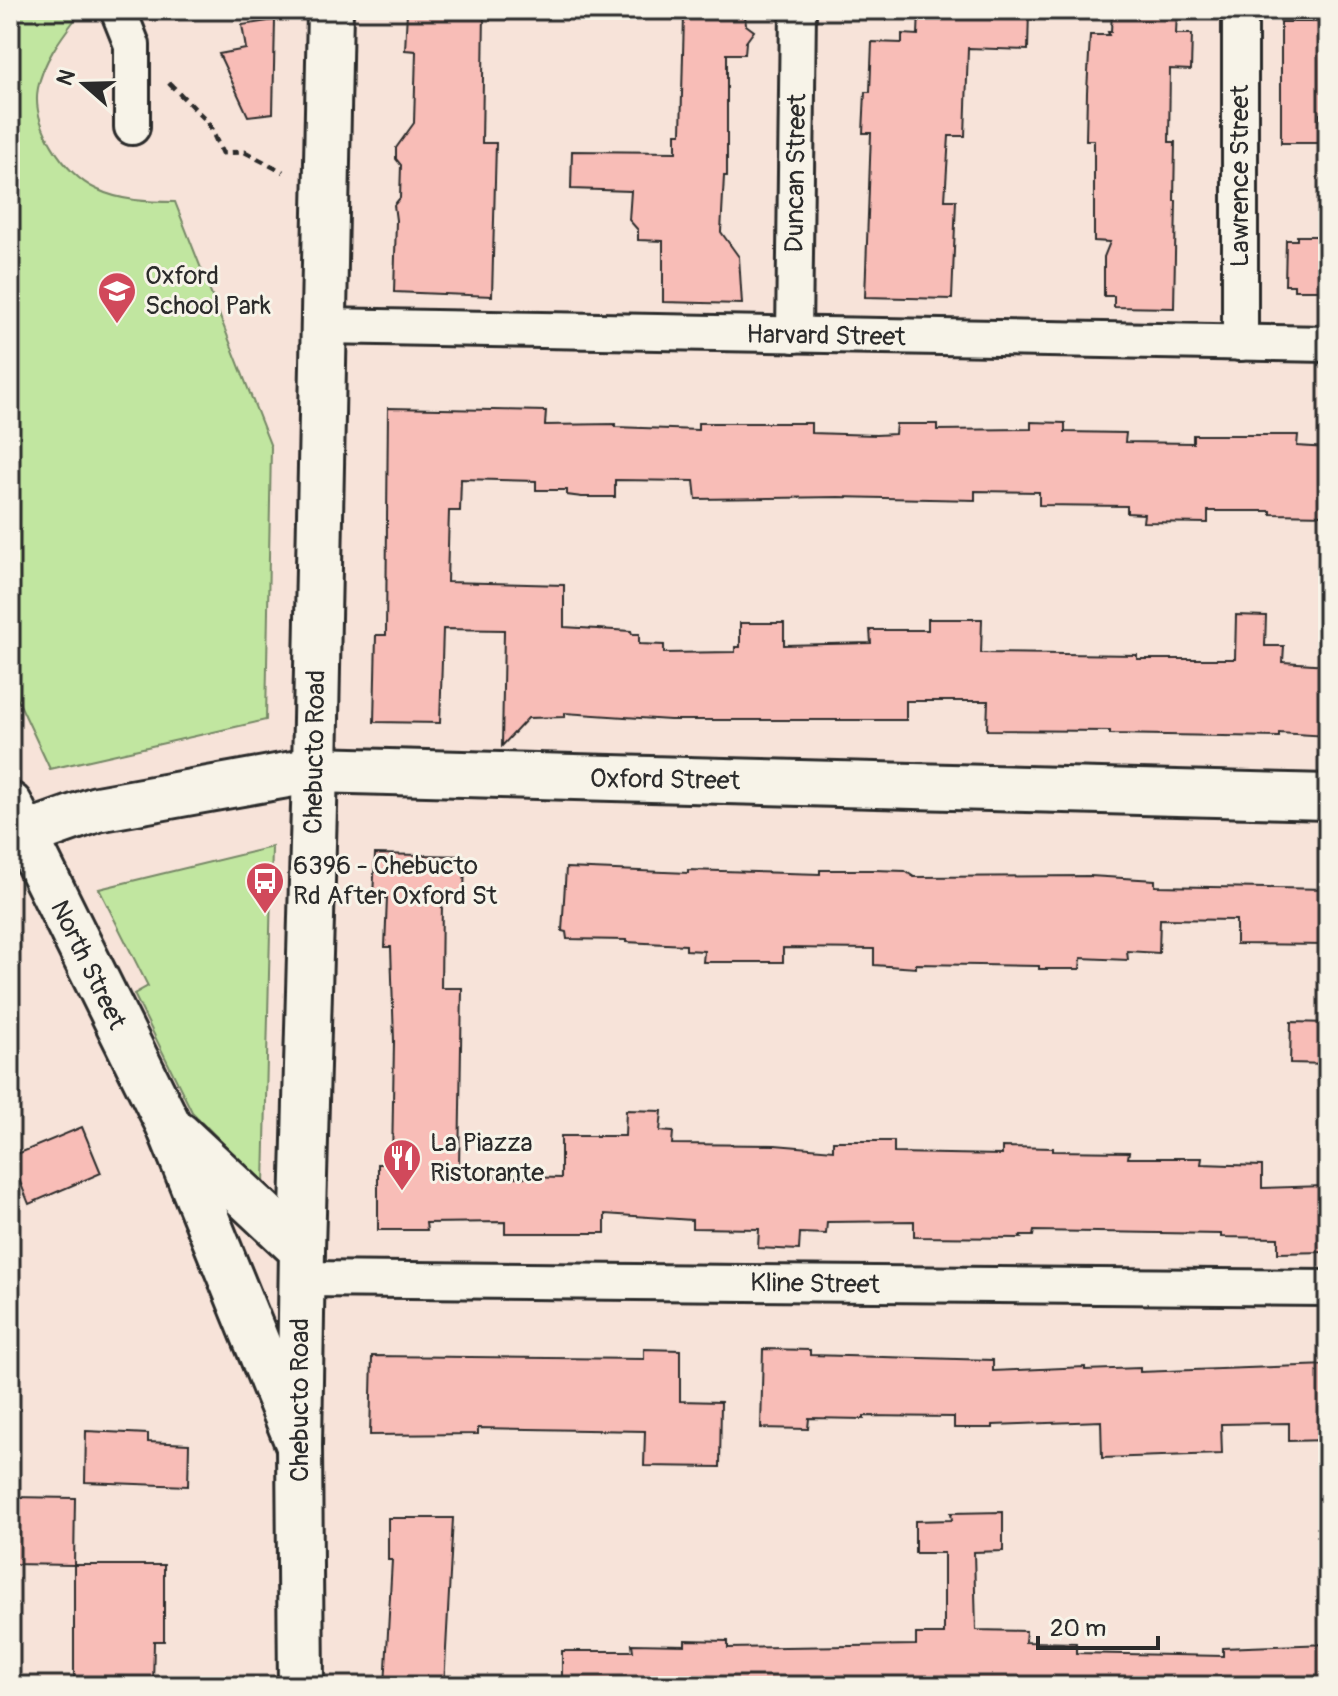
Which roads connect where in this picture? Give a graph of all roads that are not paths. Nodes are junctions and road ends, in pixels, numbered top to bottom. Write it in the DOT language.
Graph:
graph roads {
  1 [pos="118,10"];
  2 [pos="330,10"];
  3 [pos="798,10"];
  4 [pos="1240,10"];
  5 [pos="132,127"];
  6 [pos="323,326"];
  7 [pos="794,335"];
  8 [pos="1240,343"];
  9 [pos="1328,344"];
  10 [pos="315,770"];
  11 [pos="1328,797"];
  12 [pos="14,827"];
  13 [pos="168,1124"];
  14 [pos="301,1264"];
  15 [pos="1328,1288"];
  16 [pos="299,1446"];
  17 [pos="301,1686"];
  1 -- 5 [label="street"];
  2 -- 6 [label="main road, Chebucto Road"];
  3 -- 7 [label="street, Duncan Street"];
  4 -- 8 [label="street, Lawrence Street"];
  6 -- 7 [label="street, Harvard Street"];
  6 -- 10 [label="main road, Chebucto Road"];
  7 -- 8 [label="street, Harvard Street"];
  8 -- 9 [label="street, Harvard Street"];
  10 -- 11 [label="main road, Oxford Street"];
  10 -- 12 [label="main road, Oxford Street"];
  10 -- 14 [label="main road, Chebucto Road"];
  12 -- 13 [label="main road, North Street"];
  13 -- 14 [label="main road, North Street"];
  13 -- 16 [label="main road, North Street"];
  14 -- 15 [label="street, Kline Street"];
  14 -- 16 [label="main road, Chebucto Road"];
  16 -- 17 [label="main road, Chebucto Road"];
}
